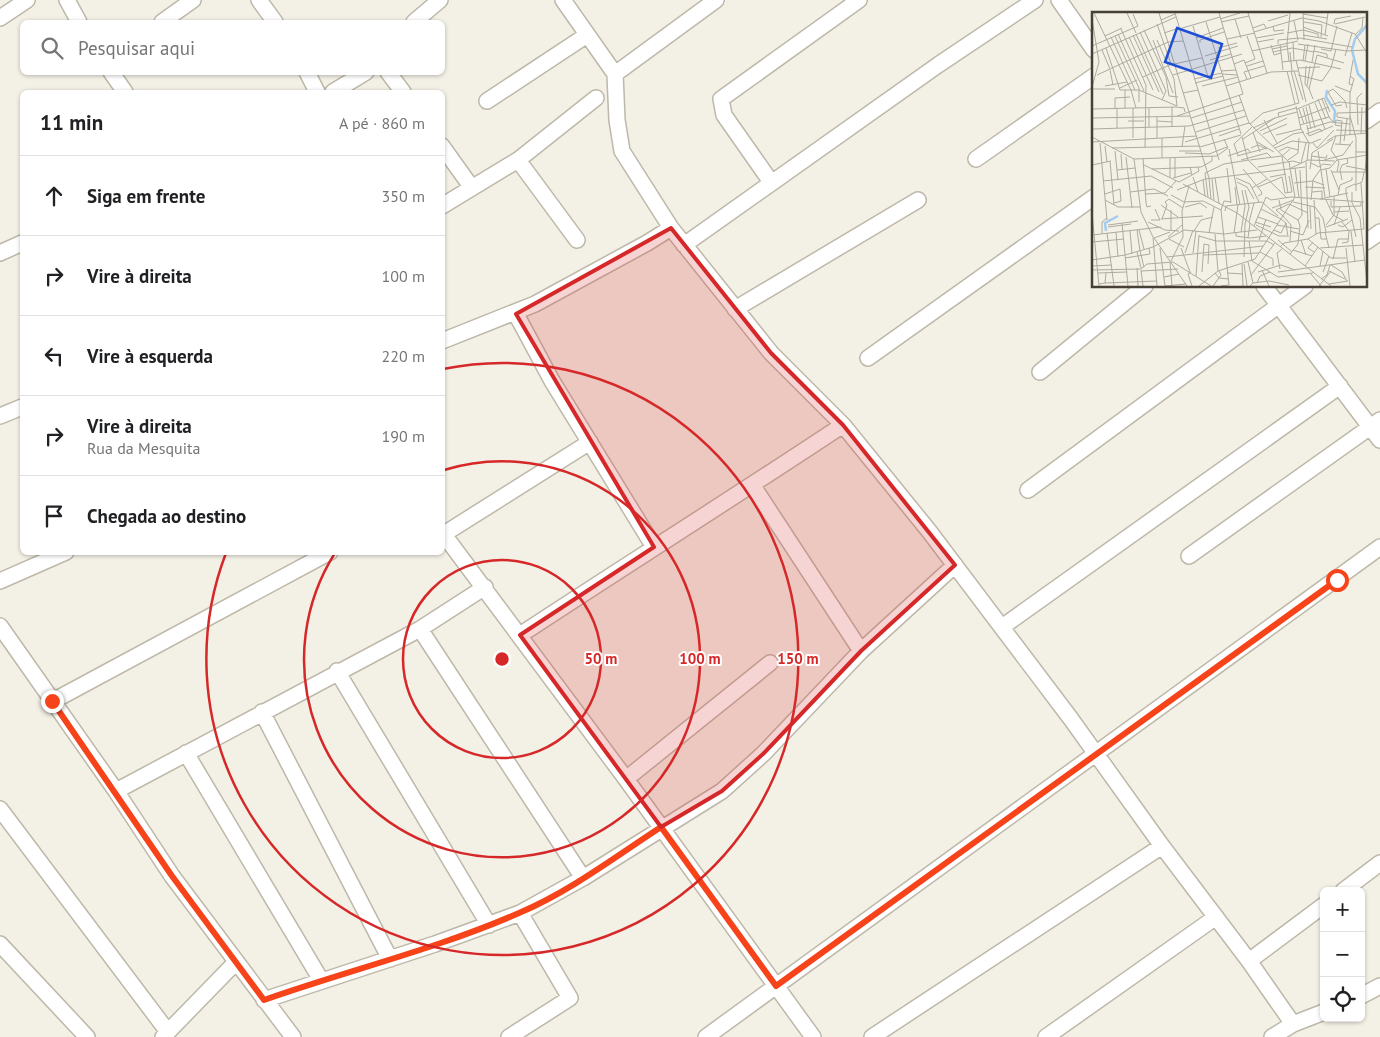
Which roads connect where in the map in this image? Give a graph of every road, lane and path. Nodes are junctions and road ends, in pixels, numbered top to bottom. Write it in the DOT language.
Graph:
graph roads {
  1 [pos="27,0"];
  2 [pos="194,0"];
  3 [pos="259,0"];
  4 [pos="440,0"];
  5 [pos="562,0"];
  6 [pos="716,0"];
  7 [pos="859,0"];
  8 [pos="1035,0"];
  9 [pos="1059,0"];
  10 [pos="73,2"];
  11 [pos="0,18"];
  12 [pos="78,20"];
  13 [pos="165,20"];
  14 [pos="274,20"];
  15 [pos="416,20"];
  16 [pos="587,35"];
  17 [pos="1092,47"];
  18 [pos="615,74"];
  19 [pos="113,75"];
  20 [pos="308,75"];
  21 [pos="361,75"];
  22 [pos="390,75"];
  23 [pos="1092,77"];
  24 [pos="124,90"];
  25 [pos="316,90"];
  26 [pos="336,90"];
  27 [pos="402,90"];
  28 [pos="596,98"];
  29 [pos="488,101"];
  30 [pos="1380,111"];
  31 [pos="1368,120"];
  32 [pos="445,150"];
  33 [pos="976,159"];
  34 [pos="518,160"];
  35 [pos="771,182"];
  36 [pos="472,188"];
  37 [pos="1092,197"];
  38 [pos="918,200"];
  39 [pos="445,204"];
  40 [pos="671,228"];
  41 [pos="1380,232"];
  42 [pos="577,240"];
  43 [pos="1368,241"];
  44 [pos="20,244"];
  45 [pos="684,246"];
  46 [pos="0,253"];
  47 [pos="1143,288"];
  48 [pos="1265,288"];
  49 [pos="1302,288"];
  50 [pos="1278,306"];
  51 [pos="735,309"];
  52 [pos="516,314"];
  53 [pos="445,340"];
  54 [pos="868,358"];
  55 [pos="1040,372"];
  56 [pos="1340,386"];
  57 [pos="20,408"];
  58 [pos="0,416"];
  59 [pos="1375,424"];
  60 [pos="843,425"];
  61 [pos="1380,440"];
  62 [pos="590,442"];
  63 [pos="753,486"];
  64 [pos="1028,490"];
  65 [pos="445,532"];
  66 [pos="445,536"];
  67 [pos="654,546"];
  68 [pos="1380,547"];
  69 [pos="59,555"];
  70 [pos="324,555"];
  71 [pos="1189,556"];
  72 [pos="955,565"];
  73 [pos="0,581"];
  74 [pos="485,587"];
  75 [pos="0,626"];
  76 [pos="1002,627"];
  77 [pos="420,629"];
  78 [pos="520,635"];
  79 [pos="861,651"];
  80 [pos="770,663"];
  81 [pos="338,671"];
  82 [pos="52,701"];
  83 [pos="262,712"];
  84 [pos="186,753"];
  85 [pos="1094,753"];
  86 [pos="626,779"];
  87 [pos="116,791"];
  88 [pos="0,809"];
  89 [pos="661,827"];
  90 [pos="1162,846"];
  91 [pos="1380,863"];
  92 [pos="583,878"];
  93 [pos="1348,887"];
  94 [pos="1320,908"];
  95 [pos="520,913"];
  96 [pos="1216,917"];
  97 [pos="489,925"];
  98 [pos="0,944"];
  99 [pos="390,959"];
  100 [pos="1249,961"];
  101 [pos="236,962"];
  102 [pos="321,980"];
  103 [pos="776,986"];
  104 [pos="1380,986"];
  105 [pos="1365,994"];
  106 [pos="264,1000"];
  107 [pos="1320,1014"];
  108 [pos="1292,1024"];
  109 [pos="165,1034"];
  110 [pos="808,1035"];
  111 [pos="87,1037"];
  112 [pos="293,1037"];
  113 [pos="509,1037"];
  114 [pos="706,1037"];
  115 [pos="872,1037"];
  116 [pos="1046,1037"];
  117 [pos="1272,1037"];
  1 -- 11 [label="street"];
  2 -- 13 [label="street"];
  3 -- 14 [label="street"];
  4 -- 15 [label="street"];
  5 -- 16 [label="street"];
  6 -- 18 [label="street"];
  7 -- 35 [label="street"];
  8 -- 35 [label="street"];
  9 -- 17 [label="street"];
  10 -- 12 [label="street"];
  16 -- 18 [label="street"];
  16 -- 29 [label="street"];
  18 -- 40 [label="street"];
  19 -- 24 [label="street"];
  20 -- 25 [label="street"];
  21 -- 26 [label="street"];
  22 -- 27 [label="street"];
  23 -- 33 [label="street"];
  28 -- 34 [label="street"];
  30 -- 31 [label="street"];
  32 -- 36 [label="street"];
  34 -- 36 [label="street"];
  34 -- 42 [label="street"];
  35 -- 45 [label="street"];
  36 -- 39 [label="street"];
  37 -- 54 [label="street"];
  38 -- 51 [label="street"];
  40 -- 45 [label="street"];
  40 -- 52 [label="street"];
  41 -- 43 [label="street"];
  44 -- 46 [label="street"];
  45 -- 51 [label="street"];
  47 -- 55 [label="street"];
  48 -- 50 [label="street"];
  49 -- 50 [label="street"];
  50 -- 56 [label="street"];
  50 -- 64 [label="street"];
  51 -- 60 [label="street"];
  52 -- 53 [label="street"];
  52 -- 62 [label="street"];
  56 -- 59 [label="street"];
  56 -- 76 [label="street"];
  57 -- 58 [label="street"];
  59 -- 61 [label="street"];
  59 -- 71 [label="street"];
  60 -- 63 [label="street"];
  60 -- 72 [label="street"];
  62 -- 65 [label="street"];
  62 -- 67 [label="street"];
  63 -- 67 [label="street"];
  63 -- 79 [label="street"];
  66 -- 74 [label="street"];
  67 -- 78 [label="street"];
  68 -- 85 [label="street"];
  69 -- 73 [label="street"];
  70 -- 82 [label="street"];
  72 -- 76 [label="street"];
  72 -- 79 [label="street"];
  74 -- 77 [label="street"];
  74 -- 78 [label="street"];
  75 -- 82 [label="street"];
  76 -- 85 [label="street"];
  77 -- 81 [label="street"];
  77 -- 92 [label="street"];
  78 -- 86 [label="street"];
  79 -- 89 [label="street"];
  80 -- 86 [label="street"];
  81 -- 83 [label="street"];
  81 -- 97 [label="street"];
  82 -- 87 [label="street"];
  83 -- 84 [label="street"];
  83 -- 99 [label="street"];
  84 -- 87 [label="street"];
  84 -- 102 [label="street"];
  85 -- 90 [label="street"];
  85 -- 103 [label="street"];
  86 -- 89 [label="street"];
  87 -- 101 [label="street"];
  88 -- 109 [label="street"];
  89 -- 92 [label="street"];
  89 -- 103 [label="street"];
  90 -- 96 [label="street"];
  90 -- 115 [label="street"];
  91 -- 93 [label="street"];
  92 -- 95 [label="street"];
  94 -- 100 [label="street"];
  95 -- 97 [label="street"];
  95 -- 113 [label="street"];
  96 -- 100 [label="street"];
  96 -- 116 [label="street"];
  97 -- 99 [label="street"];
  98 -- 111 [label="street"];
  99 -- 102 [label="street"];
  100 -- 108 [label="street"];
  101 -- 106 [label="street"];
  101 -- 109 [label="street"];
  102 -- 106 [label="street"];
  103 -- 110 [label="street"];
  103 -- 114 [label="street"];
  104 -- 105 [label="street"];
  106 -- 112 [label="street"];
  107 -- 108 [label="street"];
  108 -- 117 [label="street"];
}
